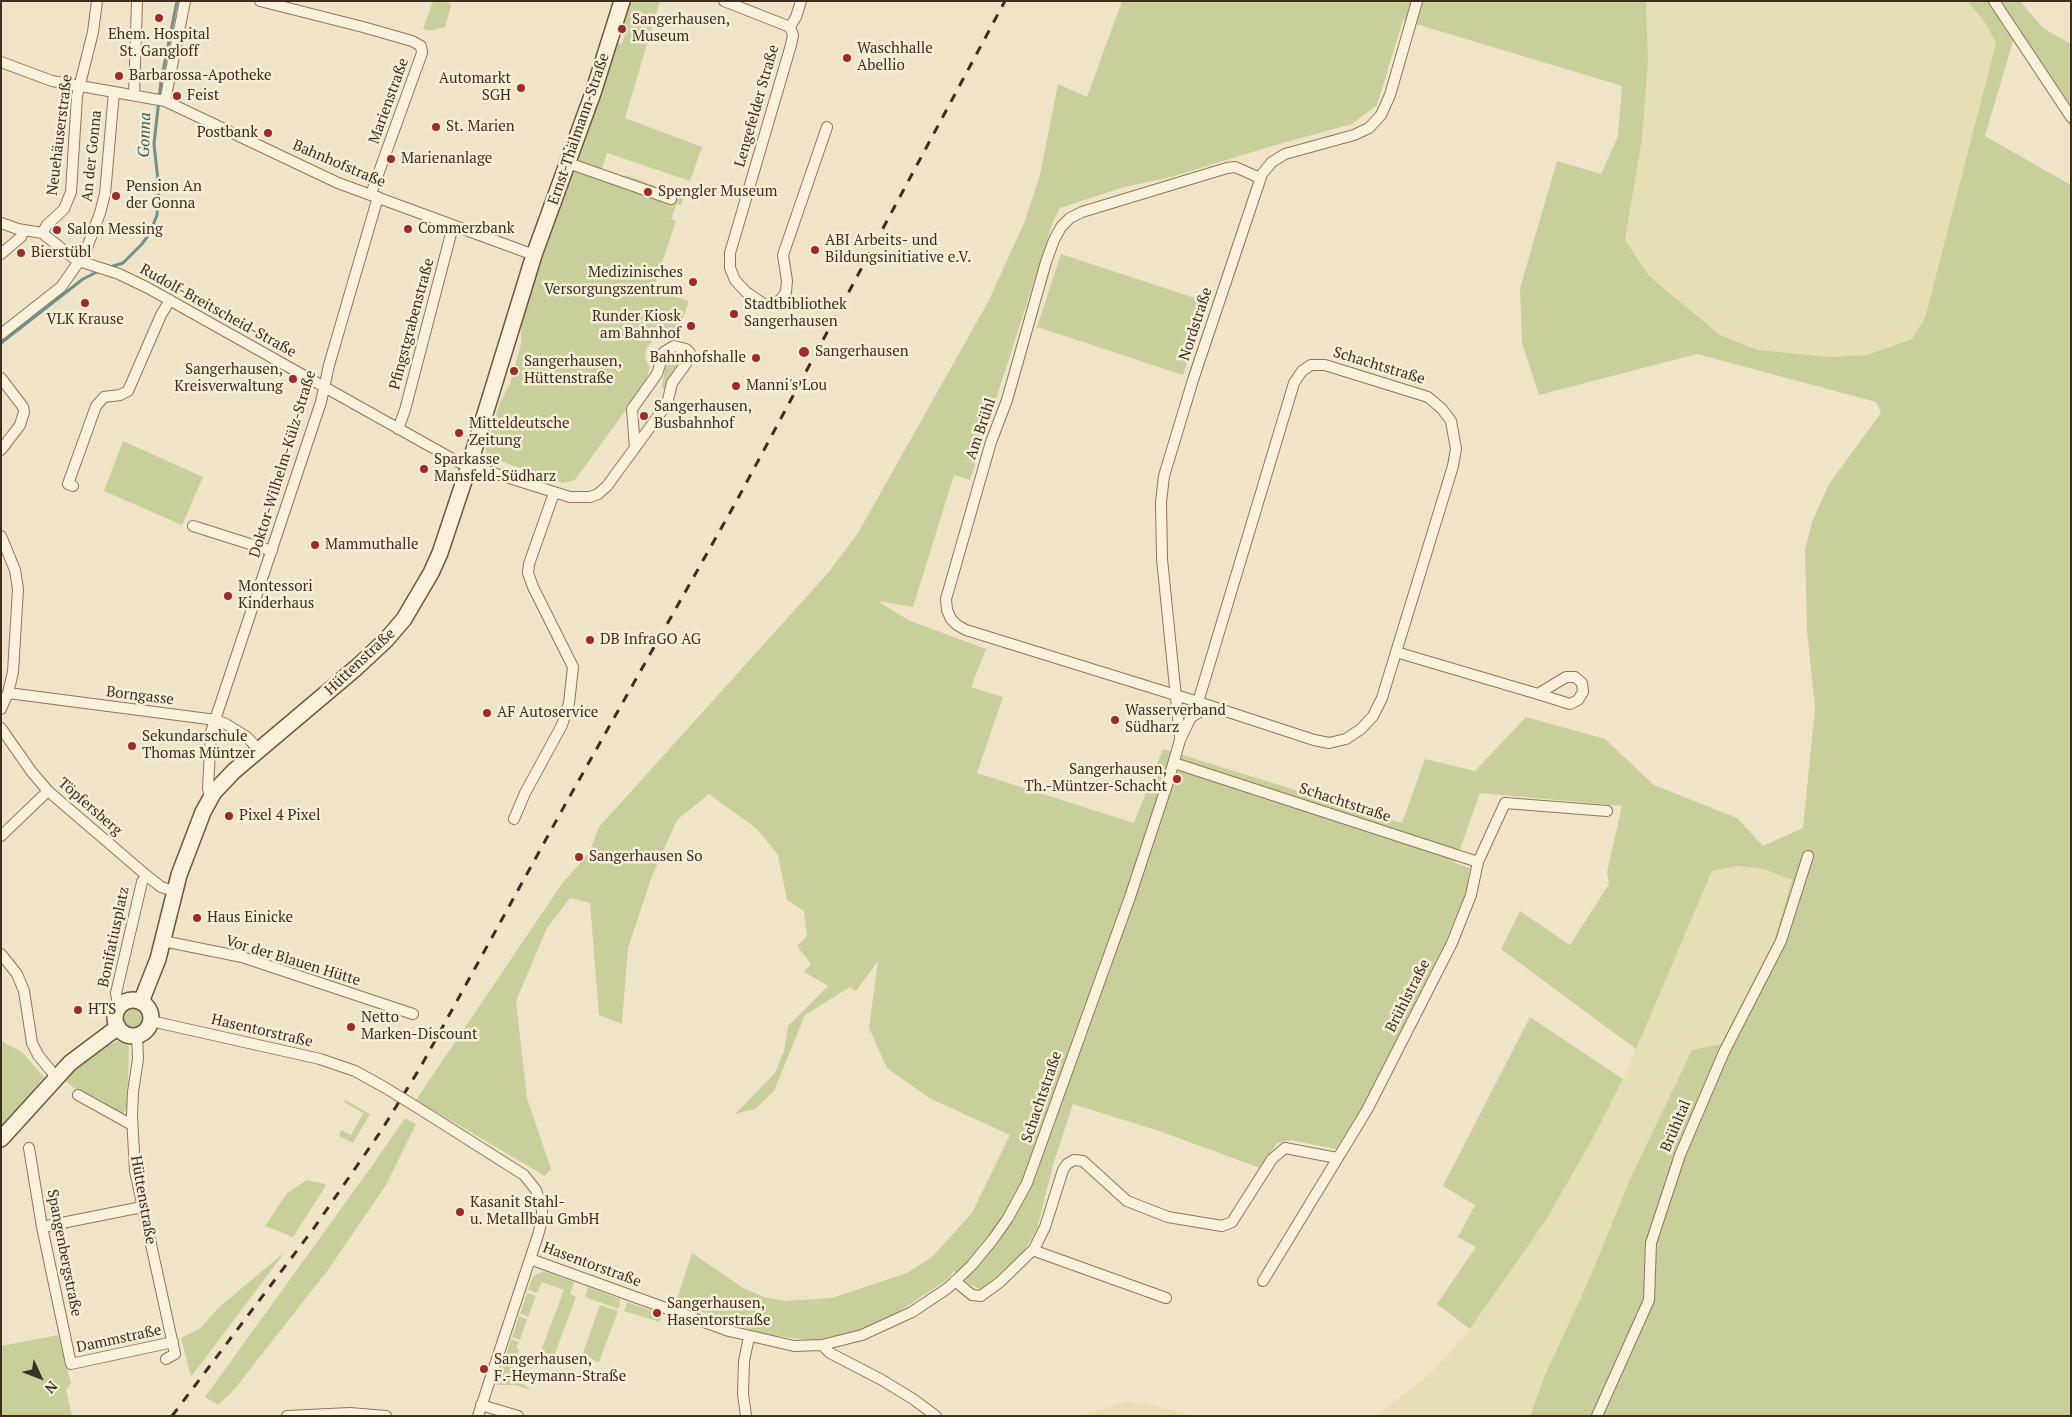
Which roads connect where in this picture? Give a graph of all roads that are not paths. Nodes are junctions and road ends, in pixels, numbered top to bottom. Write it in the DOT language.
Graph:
graph roads {
  1 [pos="97,1"];
  2 [pos="137,1"];
  3 [pos="185,1"];
  4 [pos="260,1"];
  5 [pos="622,1"];
  6 [pos="724,1"];
  7 [pos="801,1"];
  8 [pos="1417,1"];
  9 [pos="1994,1"];
  10 [pos="790,27"];
  11 [pos="1,62"];
  12 [pos="79,86"];
  13 [pos="114,92"];
  14 [pos="139,96"];
  15 [pos="164,101"];
  16 [pos="2071,117"];
  17 [pos="827,127"];
  18 [pos="568,163"];
  19 [pos="1260,178"];
  20 [pos="375,196"];
  21 [pos="671,199"];
  22 [pos="1,223"];
  23 [pos="454,226"];
  24 [pos="24,230"];
  25 [pos="42,233"];
  26 [pos="1,254"];
  27 [pos="534,255"];
  28 [pos="80,262"];
  29 [pos="170,300"];
  30 [pos="1,334"];
  31 [pos="1,378"];
  32 [pos="324,388"];
  33 [pos="398,429"];
  34 [pos="635,448"];
  35 [pos="1,450"];
  36 [pos="469,466"];
  37 [pos="73,486"];
  38 [pos="554,494"];
  39 [pos="193,526"];
  40 [pos="1,536"];
  41 [pos="272,551"];
  42 [pos="1396,652"];
  43 [pos="8,693"];
  44 [pos="1538,694"];
  45 [pos="1174,695"];
  46 [pos="1198,702"];
  47 [pos="1211,706"];
  48 [pos="1,709"];
  49 [pos="216,720"];
  50 [pos="1,728"];
  51 [pos="1180,740"];
  52 [pos="259,750"];
  53 [pos="1174,764"];
  54 [pos="48,791"];
  55 [pos="210,798"];
  56 [pos="1607,811"];
  57 [pos="514,819"];
  58 [pos="1,836"];
  59 [pos="1808,856"];
  60 [pos="1478,862"];
  61 [pos="146,875"];
  62 [pos="174,892"];
  63 [pos="163,941"];
  64 [pos="1,954"];
  65 [pos="141,1002"];
  66 [pos="122,1005"];
  67 [pos="412,1014"];
  68 [pos="150,1021"];
  69 [pos="118,1027"];
  70 [pos="137,1035"];
  71 [pos="56,1077"];
  72 [pos="78,1095"];
  73 [pos="132,1125"];
  74 [pos="1,1139"];
  75 [pos="28,1148"];
  76 [pos="1337,1158"];
  77 [pos="142,1207"];
  78 [pos="42,1227"];
  79 [pos="1034,1248"];
  80 [pos="530,1259"];
  81 [pos="955,1281"];
  82 [pos="1263,1281"];
  83 [pos="1166,1298"];
  84 [pos="749,1337"];
  85 [pos="173,1342"];
  86 [pos="822,1345"];
  87 [pos="166,1358"];
  88 [pos="71,1364"];
  89 [pos="481,1405"];
  90 [pos="287,1416"];
  91 [pos="386,1416"];
  92 [pos="478,1416"];
  93 [pos="518,1416"];
  94 [pos="746,1416"];
  95 [pos="936,1416"];
  96 [pos="1597,1416"];
  1 -- 12 [label="street, Neuehäuserstraße"];
  2 -- 14 [label="street"];
  3 -- 15 [label="street"];
  4 -- 20 [label="street, Marienstraße"];
  5 -- 18 [label="street, Ernst-Thälmann-Straße"];
  6 -- 10 [label="street"];
  7 -- 10 [label="street, Lengefelder Straße"];
  8 -- 19 [label="street, Nordstraße"];
  9 -- 16 [label="street"];
  10 -- 17 [label="street, Lengefelder Straße"];
  11 -- 12 [label="street, Bahnhofstraße"];
  12 -- 13 [label="street, Bahnhofstraße"];
  12 -- 25 [label="street, Neuehäuserstraße"];
  13 -- 14 [label="street, Bahnhofstraße"];
  13 -- 28 [label="street, An der Gonna"];
  14 -- 15 [label="street, Bahnhofstraße"];
  15 -- 20 [label="street, Bahnhofstraße"];
  18 -- 21 [label="street"];
  18 -- 27 [label="street, Ernst-Thälmann-Straße"];
  19 -- 45 [label="street, Nordstraße"];
  19 -- 45 [label="street, Am Brühl"];
  20 -- 23 [label="street, Bahnhofstraße"];
  20 -- 32 [label="street, Doktor-Wilhelm-Külz-Straße"];
  22 -- 24 [label="street"];
  23 -- 27 [label="street, Bahnhofstraße"];
  23 -- 33 [label="street, Pfingstgrabenstraße"];
  24 -- 25 [label="street"];
  24 -- 26 [label="street"];
  25 -- 28 [label="street"];
  27 -- 36 [label="street, Hüttenstraße"];
  28 -- 29 [label="street, Rudolf-Breitscheid-Straße"];
  28 -- 30 [label="street, An der Gonna"];
  29 -- 32 [label="street, Rudolf-Breitscheid-Straße"];
  29 -- 37 [label="street"];
  31 -- 35 [label="street"];
  32 -- 33 [label="street, Rudolf-Breitscheid-Straße"];
  32 -- 41 [label="street, Doktor-Wilhelm-Külz-Straße"];
  33 -- 36 [label="street, Rudolf-Breitscheid-Straße"];
  34 -- 34 [label="street, Rudolf-Breitscheid-Straße"];
  34 -- 38 [label="street, Rudolf-Breitscheid-Straße"];
  36 -- 38 [label="street, Rudolf-Breitscheid-Straße"];
  36 -- 52 [label="street, Hüttenstraße"];
  38 -- 57 [label="street"];
  39 -- 41 [label="street"];
  40 -- 43 [label="street"];
  41 -- 49 [label="street, Doktor-Wilhelm-Külz-Straße"];
  42 -- 44 [label="street"];
  42 -- 46 [label="street, Schachtstraße"];
  42 -- 47 [label="street, Schachtstraße"];
  43 -- 48 [label="street"];
  43 -- 49 [label="street, Borngasse"];
  45 -- 46 [label="street, Schachtstraße"];
  45 -- 51 [label="street, Nordstraße"];
  46 -- 47 [label="street, Schachtstraße"];
  47 -- 51 [label="street, Schachtstraße"];
  49 -- 52 [label="street, Borngasse"];
  49 -- 55 [label="street, Doktor-Wilhelm-Külz-Straße"];
  50 -- 54 [label="street, Töpfersberg"];
  51 -- 53 [label="street, Schachtstraße"];
  52 -- 55 [label="street, Hüttenstraße"];
  53 -- 60 [label="street, Schachtstraße"];
  53 -- 81 [label="street, Schachtstraße"];
  54 -- 58 [label="street"];
  54 -- 61 [label="street, Töpfersberg"];
  55 -- 62 [label="street, Hüttenstraße"];
  56 -- 60 [label="street, Brühlstraße"];
  59 -- 96 [label="street, Brühltal"];
  60 -- 76 [label="street, Brühlstraße"];
  61 -- 62 [label="street, Töpfersberg"];
  61 -- 66 [label="street, Bonifatiusplatz"];
  62 -- 63 [label="street, Hüttenstraße"];
  63 -- 65 [label="street, Hüttenstraße"];
  63 -- 67 [label="street, Vor der Blauen Hütte"];
  64 -- 71 [label="street"];
  65 -- 66 [label="street"];
  65 -- 68 [label="street"];
  66 -- 69 [label="street"];
  68 -- 70 [label="street"];
  68 -- 80 [label="street, Hasentorstraße, bridge"];
  69 -- 70 [label="street"];
  69 -- 71 [label="street"];
  70 -- 73 [label="street, Hüttenstraße"];
  71 -- 74 [label="street"];
  72 -- 73 [label="street"];
  73 -- 77 [label="street, Hüttenstraße"];
  75 -- 78 [label="street, Spangenbergstraße"];
  76 -- 79 [label="street"];
  76 -- 82 [label="street, Brühlstraße"];
  77 -- 78 [label="street"];
  77 -- 85 [label="street, Hüttenstraße"];
  78 -- 88 [label="street, Spangenbergstraße"];
  79 -- 81 [label="street"];
  79 -- 83 [label="street"];
  80 -- 84 [label="street, Hasentorstraße"];
  80 -- 89 [label="street"];
  81 -- 86 [label="street, Schachtstraße"];
  84 -- 86 [label="street, Hasentorstraße"];
  84 -- 94 [label="street"];
  85 -- 87 [label="street"];
  85 -- 88 [label="street, Dammstraße"];
  86 -- 95 [label="street"];
  89 -- 92 [label="street"];
  89 -- 93 [label="street"];
  90 -- 91 [label="street"];
}
